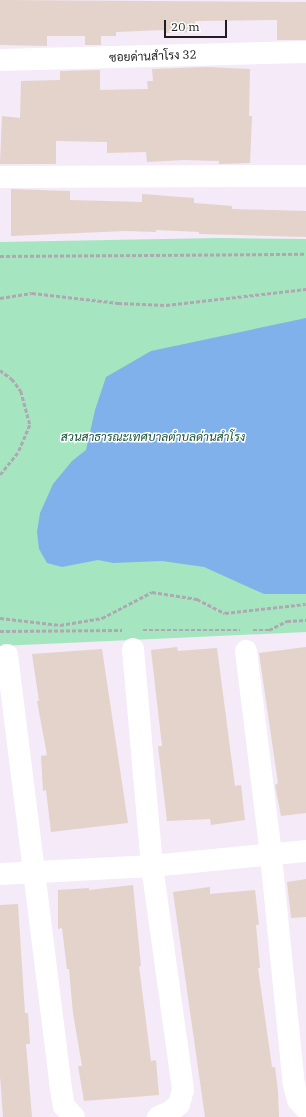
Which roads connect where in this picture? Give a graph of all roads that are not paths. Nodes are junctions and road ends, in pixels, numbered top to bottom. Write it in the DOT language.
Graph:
graph roads {
  1 [pos="306,52"];
  2 [pos="0,60"];
  3 [pos="306,176"];
  4 [pos="0,177"];
  5 [pos="132,636"];
  6 [pos="246,651"];
  7 [pos="7,655"];
  8 [pos="306,851"];
  9 [pos="271,856"];
  10 [pos="152,866"];
  11 [pos="32,871"];
  12 [pos="0,874"];
  13 [pos="306,1109"];
  14 [pos="74,1117"];
  15 [pos="158,1117"];
  1 -- 2 [label="street, ซอยด่านสำโรง 32"];
  3 -- 4 [label="street"];
  5 -- 10 [label="street"];
  6 -- 9 [label="street"];
  7 -- 11 [label="street"];
  8 -- 9 [label="street"];
  9 -- 10 [label="street"];
  9 -- 13 [label="street"];
  10 -- 11 [label="street"];
  10 -- 15 [label="street"];
  11 -- 12 [label="street"];
  11 -- 14 [label="street"];
}
